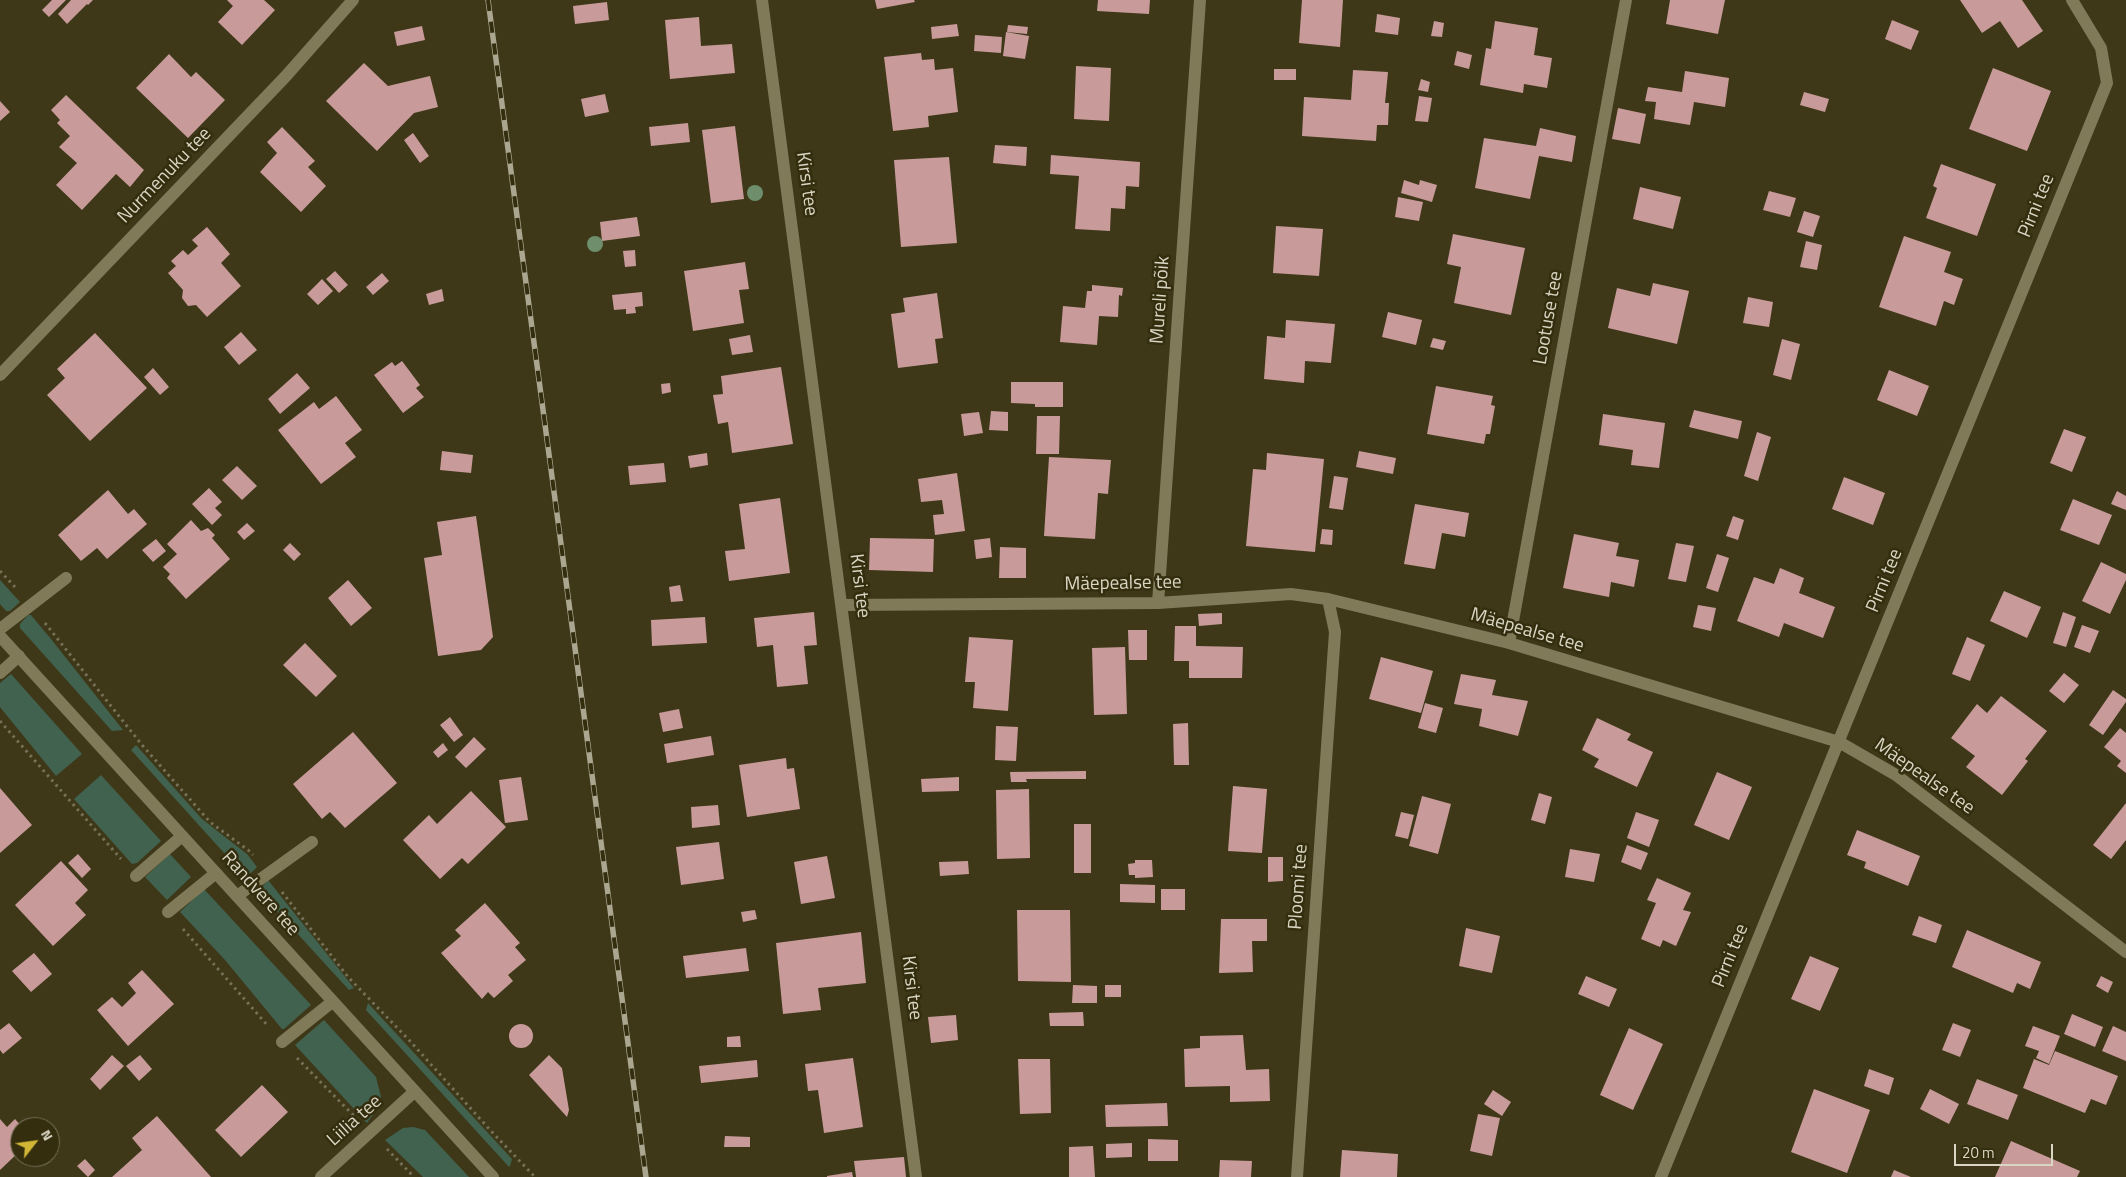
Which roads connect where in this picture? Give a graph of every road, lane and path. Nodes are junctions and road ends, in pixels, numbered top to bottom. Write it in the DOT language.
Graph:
graph roads {
  1 [pos="353,0"];
  2 [pos="762,0"];
  3 [pos="1200,0"];
  4 [pos="1626,0"];
  5 [pos="2072,0"];
  6 [pos="0,375"];
  7 [pos="66,578"];
  8 [pos="1328,599"];
  9 [pos="1158,603"];
  10 [pos="842,606"];
  11 [pos="0,628"];
  12 [pos="0,636"];
  13 [pos="1509,643"];
  14 [pos="18,656"];
  15 [pos="0,672"];
  16 [pos="0,721"];
  17 [pos="1839,742"];
  18 [pos="182,836"];
  19 [pos="312,842"];
  20 [pos="216,873"];
  21 [pos="136,876"];
  22 [pos="237,896"];
  23 [pos="168,912"];
  24 [pos="2126,952"];
  25 [pos="332,1002"];
  26 [pos="282,1042"];
  27 [pos="414,1092"];
  28 [pos="370,1132"];
  29 [pos="525,1166"];
  30 [pos="321,1177"];
  31 [pos="414,1177"];
  32 [pos="493,1177"];
  33 [pos="535,1177"];
  34 [pos="916,1177"];
  35 [pos="1297,1177"];
  36 [pos="1661,1177"];
  1 -- 6 [label="street, Nurmenuku tee"];
  2 -- 10 [label="street, Kirsi tee"];
  3 -- 9 [label="street, Mureli põik"];
  4 -- 13 [label="street, Lootuse tee"];
  5 -- 17 [label="street, Pirni tee"];
  7 -- 11 [label="street"];
  8 -- 9 [label="street, Mäepealse tee"];
  8 -- 13 [label="street, Mäepealse tee"];
  8 -- 35 [label="street, Ploomi tee"];
  9 -- 10 [label="street, Mäepealse tee"];
  10 -- 34 [label="street, Kirsi tee"];
  12 -- 14 [label="street, Randvere tee"];
  13 -- 17 [label="street, Mäepealse tee"];
  14 -- 15 [label="street"];
  14 -- 18 [label="street, Randvere tee"];
  16 -- 21 [label="path"];
  17 -- 24 [label="street, Mäepealse tee"];
  17 -- 36 [label="street, Pirni tee"];
  18 -- 20 [label="street, Randvere tee"];
  18 -- 21 [label="street"];
  19 -- 22 [label="street"];
  20 -- 22 [label="street, Randvere tee"];
  20 -- 23 [label="street"];
  22 -- 25 [label="street, Randvere tee"];
  23 -- 26 [label="path"];
  25 -- 26 [label="street"];
  25 -- 27 [label="street, Randvere tee"];
  26 -- 28 [label="path"];
  27 -- 28 [label="street, Liilia tee"];
  27 -- 32 [label="street, Randvere tee"];
  28 -- 30 [label="street, Liilia tee"];
  28 -- 31 [label="path"];
  29 -- 33 [label="path"];
}
